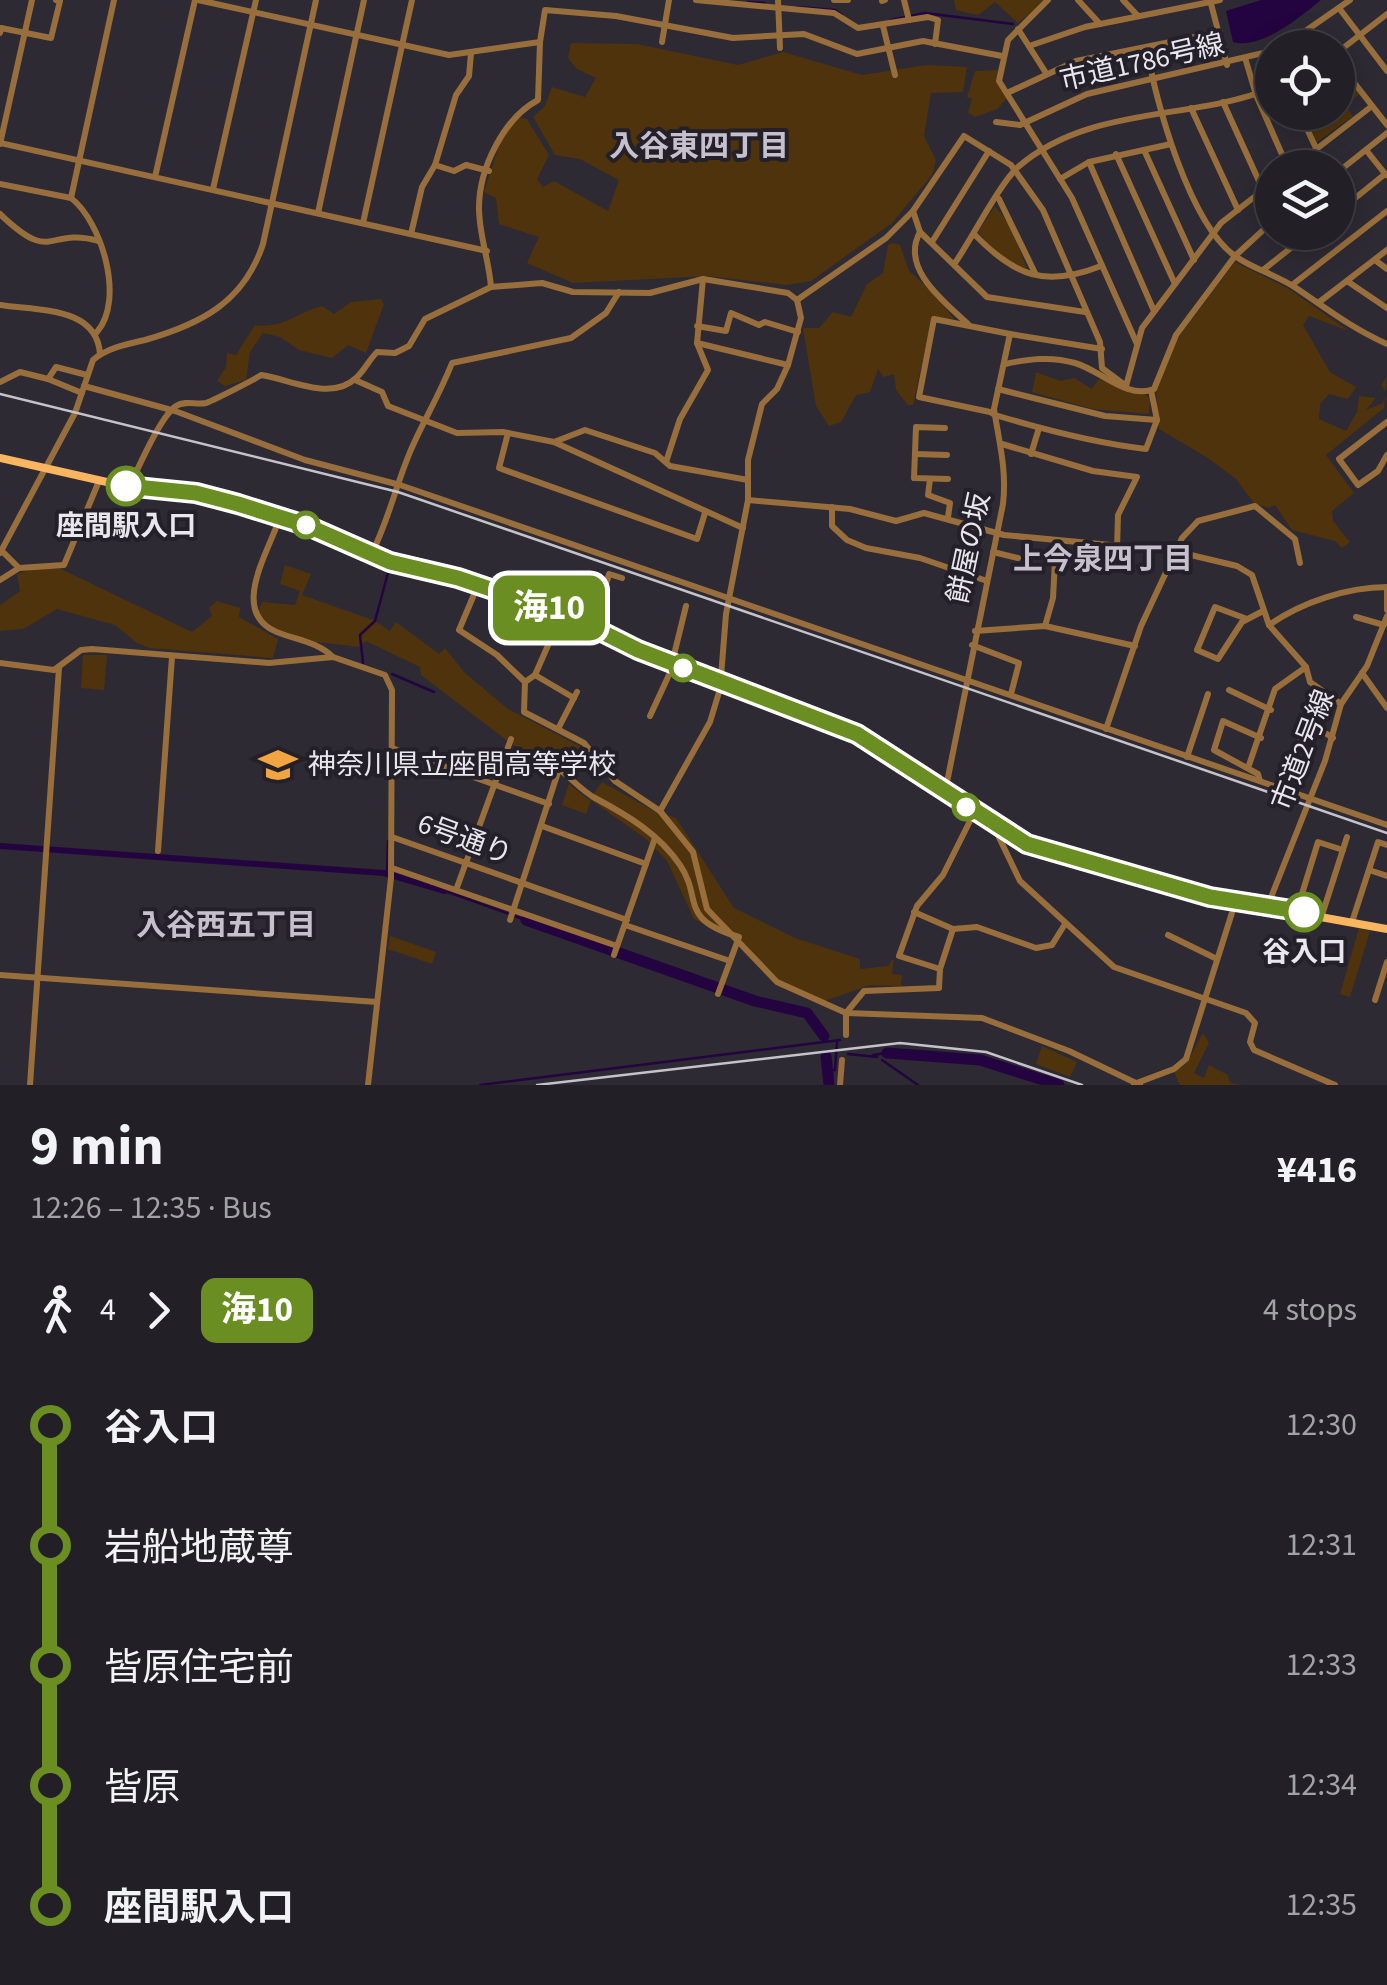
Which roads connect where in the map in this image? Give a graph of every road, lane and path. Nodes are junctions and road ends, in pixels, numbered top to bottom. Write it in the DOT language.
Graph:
graph roads {
  1 [pos="32,0"];
  2 [pos="56,0"];
  3 [pos="114,0"];
  4 [pos="196,0"];
  5 [pos="256,0"];
  6 [pos="316,0"];
  7 [pos="364,0"];
  8 [pos="412,0"];
  9 [pos="545,0"];
  10 [pos="669,0"];
  11 [pos="696,0"];
  12 [pos="834,0"];
  13 [pos="848,0"];
  14 [pos="904,0"];
  15 [pos="1048,0"];
  16 [pos="1078,0"];
  17 [pos="1123,0"];
  18 [pos="1168,0"];
  19 [pos="1350,0"];
  20 [pos="1214,1"];
  21 [pos="778,5"];
  22 [pos="1176,8"];
  23 [pos="1339,8"];
  24 [pos="545,10"];
  25 [pos="253,13"];
  26 [pos="1387,15"];
  27 [pos="1138,16"];
  28 [pos="908,17"];
  29 [pos="1100,24"];
  30 [pos="665,25"];
  31 [pos="311,26"];
  32 [pos="883,26"];
  33 [pos="1018,29"];
  34 [pos="1307,30"];
  35 [pos="1220,32"];
  36 [pos="0,33"];
  37 [pos="25,33"];
  38 [pos="1360,34"];
  39 [pos="780,35"];
  40 [pos="356,36"];
  41 [pos="1355,38"];
  42 [pos="540,42"];
  43 [pos="662,42"];
  44 [pos="935,44"];
  45 [pos="402,45"];
  46 [pos="1029,46"];
  47 [pos="780,48"];
  48 [pos="1147,48"];
  49 [pos="889,49"];
  50 [pos="471,53"];
  51 [pos="1002,56"];
  52 [pos="1255,58"];
  53 [pos="1246,61"];
  54 [pos="1227,66"];
  55 [pos="1387,70"];
  56 [pos="1046,73"];
  57 [pos="895,74"];
  58 [pos="1152,80"];
  59 [pos="0,82"];
  60 [pos="1355,84"];
  61 [pos="13,85"];
  62 [pos="1255,92"];
  63 [pos="1007,93"];
  64 [pos="1255,95"];
  65 [pos="1223,102"];
  66 [pos="1372,106"];
  67 [pos="1191,108"];
  68 [pos="1160,114"];
  69 [pos="996,122"];
  70 [pos="1025,124"];
  71 [pos="1387,125"];
  72 [pos="1308,130"];
  73 [pos="1387,133"];
  74 [pos="0,144"];
  75 [pos="1171,144"];
  76 [pos="1316,148"];
  77 [pos="1044,150"];
  78 [pos="1144,150"];
  79 [pos="1313,150"];
  80 [pos="1366,150"];
  81 [pos="989,151"];
  82 [pos="1116,154"];
  83 [pos="1355,159"];
  84 [pos="79,160"];
  85 [pos="1089,162"];
  86 [pos="434,165"];
  87 [pos="1016,169"];
  88 [pos="488,171"];
  89 [pos="1255,172"];
  90 [pos="1386,175"];
  91 [pos="155,177"];
  92 [pos="1060,179"];
  93 [pos="0,184"];
  94 [pos="212,190"];
  95 [pos="1255,196"];
  96 [pos="71,198"];
  97 [pos="998,198"];
  98 [pos="1355,199"];
  99 [pos="272,202"];
  100 [pos="1238,210"];
  101 [pos="913,211"];
  102 [pos="1387,211"];
  103 [pos="318,213"];
  104 [pos="0,214"];
  105 [pos="363,223"];
  106 [pos="920,232"];
  107 [pos="1212,233"];
  108 [pos="411,234"];
  109 [pos="975,234"];
  110 [pos="1255,237"];
  111 [pos="100,242"];
  112 [pos="932,242"];
  113 [pos="487,250"];
  114 [pos="1288,250"];
  115 [pos="1387,250"];
  116 [pos="1234,256"];
  117 [pos="1194,260"];
  118 [pos="1374,260"];
  119 [pos="955,263"];
  120 [pos="1102,266"];
  121 [pos="1387,269"];
  122 [pos="1263,270"];
  123 [pos="1035,274"];
  124 [pos="1070,278"];
  125 [pos="703,279"];
  126 [pos="1346,281"];
  127 [pos="1175,284"];
  128 [pos="1292,285"];
  129 [pos="491,287"];
  130 [pos="619,292"];
  131 [pos="797,300"];
  132 [pos="1318,304"];
  133 [pos="0,305"];
  134 [pos="1387,308"];
  135 [pos="1086,312"];
  136 [pos="1154,312"];
  137 [pos="969,325"];
  138 [pos="697,326"];
  139 [pos="97,332"];
  140 [pos="798,332"];
  141 [pos="1010,334"];
  142 [pos="697,343"];
  143 [pos="1137,344"];
  144 [pos="1387,344"];
  145 [pos="1102,349"];
  146 [pos="100,354"];
  147 [pos="1005,364"];
  148 [pos="788,365"];
  149 [pos="87,376"];
  150 [pos="48,379"];
  151 [pos="354,380"];
  152 [pos="0,382"];
  153 [pos="1126,386"];
  154 [pos="83,390"];
  155 [pos="998,390"];
  156 [pos="1151,390"];
  157 [pos="169,412"];
  158 [pos="995,414"];
  159 [pos="1157,420"];
  160 [pos="426,421"];
  161 [pos="1387,422"];
  162 [pos="945,428"];
  163 [pos="1039,428"];
  164 [pos="508,433"];
  165 [pos="554,442"];
  166 [pos="1002,444"];
  167 [pos="915,454"];
  168 [pos="1031,454"];
  169 [pos="1387,454"];
  170 [pos="947,455"];
  171 [pos="0,458"];
  172 [pos="666,462"];
  173 [pos="44,468"];
  174 [pos="930,479"];
  175 [pos="948,479"];
  176 [pos="100,480"];
  177 [pos="748,480"];
  178 [pos="400,485"];
  179 [pos="129,486"];
  180 [pos="748,500"];
  181 [pos="832,507"];
  182 [pos="705,512"];
  183 [pos="280,517"];
  184 [pos="948,517"];
  185 [pos="743,528"];
  186 [pos="999,534"];
  187 [pos="1056,542"];
  188 [pos="1116,549"];
  189 [pos="1,551"];
  190 [pos="1174,551"];
  191 [pos="993,552"];
  192 [pos="371,555"];
  193 [pos="1018,558"];
  194 [pos="1300,564"];
  195 [pos="18,568"];
  196 [pos="622,578"];
  197 [pos="0,580"];
  198 [pos="986,580"];
  199 [pos="478,585"];
  200 [pos="1387,586"];
  201 [pos="730,598"];
  202 [pos="686,606"];
  203 [pos="1263,610"];
  204 [pos="1387,613"];
  205 [pos="1356,617"];
  206 [pos="1247,619"];
  207 [pos="1269,625"];
  208 [pos="1384,625"];
  209 [pos="1045,626"];
  210 [pos="594,628"];
  211 [pos="975,632"];
  212 [pos="549,643"];
  213 [pos="972,644"];
  214 [pos="1135,646"];
  215 [pos="172,657"];
  216 [pos="333,657"];
  217 [pos="0,663"];
  218 [pos="673,664"];
  219 [pos="1306,667"];
  220 [pos="59,668"];
  221 [pos="1362,673"];
  222 [pos="535,675"];
  223 [pos="965,679"];
  224 [pos="526,682"];
  225 [pos="720,682"];
  226 [pos="1230,690"];
  227 [pos="1010,694"];
  228 [pos="1208,694"];
  229 [pos="1341,704"];
  230 [pos="1387,708"];
  231 [pos="1271,710"];
  232 [pos="650,716"];
  233 [pos="1106,729"];
  234 [pos="558,730"];
  235 [pos="1260,738"];
  236 [pos="1332,738"];
  237 [pos="511,739"];
  238 [pos="392,748"];
  239 [pos="1187,756"];
  240 [pos="1248,768"];
  241 [pos="1260,780"];
  242 [pos="495,784"];
  243 [pos="1281,788"];
  244 [pos="945,792"];
  245 [pos="1310,798"];
  246 [pos="550,804"];
  247 [pos="974,813"];
  248 [pos="663,814"];
  249 [pos="1387,825"];
  250 [pos="542,826"];
  251 [pos="994,826"];
  252 [pos="392,836"];
  253 [pos="1348,837"];
  254 [pos="655,838"];
  255 [pos="1387,845"];
  256 [pos="158,850"];
  257 [pos="1343,850"];
  258 [pos="466,863"];
  259 [pos="646,864"];
  260 [pos="1368,870"];
  261 [pos="392,871"];
  262 [pos="1387,876"];
  263 [pos="523,883"];
  264 [pos="456,890"];
  265 [pos="1236,900"];
  266 [pos="1268,904"];
  267 [pos="1296,910"];
  268 [pos="914,912"];
  269 [pos="511,915"];
  270 [pos="1322,915"];
  271 [pos="626,922"];
  272 [pos="1352,922"];
  273 [pos="1065,924"];
  274 [pos="1387,929"];
  275 [pos="953,930"];
  276 [pos="1168,935"];
  277 [pos="739,937"];
  278 [pos="1217,959"];
  279 [pos="730,962"];
  280 [pos="1387,962"];
  281 [pos="940,969"];
  282 [pos="0,975"];
  283 [pos="37,977"];
  284 [pos="719,990"];
  285 [pos="1206,999"];
  286 [pos="1375,1000"];
  287 [pos="377,1002"];
  288 [pos="846,1013"];
  289 [pos="846,1035"];
  290 [pos="842,1060"];
  291 [pos="1136,1084"];
  292 [pos="30,1085"];
  293 [pos="368,1085"];
  294 [pos="840,1085"];
  295 [pos="1336,1085"];
  1 -- 37 [label="street"];
  2 -- 37 [label="street"];
  3 -- 84 [label="street"];
  4 -- 25 [label="street"];
  4 -- 91 [label="street"];
  5 -- 25 [label="street"];
  6 -- 31 [label="street"];
  7 -- 40 [label="street"];
  8 -- 45 [label="street"];
  9 -- 24 [label="street"];
  10 -- 30 [label="street"];
  11 -- 21 [label="street"];
  12 -- 13 [label="street"];
  14 -- 28 [label="street"];
  15 -- 33 [label="street"];
  16 -- 29 [label="street"];
  17 -- 27 [label="street"];
  18 -- 22 [label="street"];
  19 -- 23 [label="street"];
  20 -- 22 [label="street"];
  20 -- 35 [label="street"];
  21 -- 32 [label="street"];
  21 -- 39 [label="street"];
  22 -- 27 [label="street"];
  23 -- 34 [label="street"];
  23 -- 38 [label="street"];
  24 -- 30 [label="street"];
  24 -- 42 [label="street"];
  25 -- 31 [label="street"];
  25 -- 94 [label="street"];
  26 -- 38 [label="street"];
  27 -- 29 [label="street"];
  28 -- 32 [label="street"];
  28 -- 44 [label="street"];
  29 -- 46 [label="street"];
  30 -- 39 [label="street"];
  30 -- 43 [label="street"];
  31 -- 40 [label="street"];
  31 -- 99 [label="street"];
  32 -- 49 [label="street"];
  33 -- 46 [label="street"];
  33 -- 51 [label="street"];
  35 -- 48 [label="street"];
  35 -- 54 [label="street"];
  36 -- 37 [label="street"];
  37 -- 61 [label="street"];
  38 -- 41 [label="street"];
  38 -- 55 [label="street"];
  39 -- 47 [label="street"];
  39 -- 49 [label="street"];
  40 -- 45 [label="street"];
  40 -- 103 [label="street"];
  42 -- 50 [label="street"];
  42 -- 88 [label="street"];
  44 -- 49 [label="street"];
  44 -- 51 [label="street"];
  45 -- 50 [label="street"];
  45 -- 105 [label="street"];
  46 -- 56 [label="street"];
  48 -- 56 [label="street"];
  48 -- 58 [label="street"];
  49 -- 57 [label="street"];
  50 -- 86 [label="street"];
  51 -- 63 [label="street"];
  52 -- 53 [label="street, 市道1786号線"];
  53 -- 54 [label="street, 市道1786号線"];
  53 -- 62 [label="street"];
  54 -- 58 [label="street, 市道1786号線"];
  56 -- 63 [label="street"];
  58 -- 68 [label="street"];
  58 -- 70 [label="street, 市道1786号線"];
  59 -- 61 [label="street"];
  60 -- 66 [label="street"];
  61 -- 74 [label="street"];
  63 -- 70 [label="street"];
  64 -- 65 [label="street"];
  65 -- 67 [label="street"];
  65 -- 89 [label="street"];
  66 -- 71 [label="street"];
  66 -- 76 [label="street"];
  67 -- 68 [label="street"];
  67 -- 100 [label="street"];
  68 -- 75 [label="street"];
  68 -- 77 [label="street"];
  69 -- 70 [label="street"];
  70 -- 77 [label="street"];
  72 -- 76 [label="street"];
  73 -- 80 [label="street"];
  74 -- 84 [label="street"];
  75 -- 78 [label="street"];
  75 -- 107 [label="street"];
  76 -- 79 [label="street"];
  77 -- 87 [label="street"];
  77 -- 92 [label="street"];
  78 -- 82 [label="street"];
  78 -- 117 [label="street"];
  80 -- 83 [label="street"];
  80 -- 90 [label="street"];
  81 -- 87 [label="street"];
  81 -- 101 [label="street"];
  81 -- 112 [label="street"];
  82 -- 85 [label="street"];
  82 -- 127 [label="street"];
  84 -- 91 [label="street"];
  84 -- 96 [label="street"];
  85 -- 92 [label="street"];
  85 -- 136 [label="street"];
  86 -- 88 [label="street"];
  86 -- 108 [label="street"];
  87 -- 97 [label="street"];
  87 -- 124 [label="street"];
  88 -- 113 [label="street"];
  90 -- 98 [label="street"];
  91 -- 94 [label="street"];
  92 -- 120 [label="street"];
  93 -- 96 [label="street"];
  94 -- 99 [label="street"];
  95 -- 100 [label="street"];
  96 -- 111 [label="street"];
  97 -- 109 [label="street"];
  97 -- 123 [label="street"];
  99 -- 103 [label="street"];
  99 -- 146 [label="street"];
  100 -- 107 [label="street"];
  101 -- 106 [label="street"];
  101 -- 131 [label="street"];
  102 -- 128 [label="street"];
  103 -- 105 [label="street"];
  104 -- 111 [label="street"];
  105 -- 108 [label="street"];
  106 -- 112 [label="street"];
  106 -- 137 [label="street"];
  107 -- 116 [label="street"];
  107 -- 117 [label="street"];
  108 -- 113 [label="street"];
  109 -- 119 [label="street"];
  109 -- 123 [label="street"];
  110 -- 116 [label="street"];
  111 -- 139 [label="street"];
  112 -- 119 [label="street"];
  113 -- 129 [label="street"];
  114 -- 122 [label="street"];
  115 -- 118 [label="street"];
  116 -- 122 [label="street"];
  116 -- 156 [label="street"];
  117 -- 127 [label="street"];
  118 -- 121 [label="street"];
  118 -- 126 [label="street"];
  119 -- 135 [label="street"];
  120 -- 124 [label="street"];
  120 -- 143 [label="street"];
  122 -- 128 [label="street"];
  123 -- 124 [label="street"];
  124 -- 135 [label="street"];
  125 -- 130 [label="street"];
  125 -- 131 [label="street"];
  125 -- 138 [label="street"];
  126 -- 132 [label="street"];
  126 -- 134 [label="street"];
  127 -- 136 [label="street"];
  128 -- 132 [label="street"];
  129 -- 130 [label="street"];
  129 -- 151 [label="street"];
  130 -- 160 [label="street"];
  131 -- 140 [label="street"];
  132 -- 144 [label="street"];
  133 -- 139 [label="street"];
  135 -- 145 [label="street"];
  136 -- 143 [label="street"];
  137 -- 141 [label="street"];
  137 -- 158 [label="street"];
  138 -- 140 [label="street"];
  138 -- 142 [label="street"];
  139 -- 146 [label="street"];
  140 -- 148 [label="street"];
  141 -- 145 [label="street"];
  141 -- 147 [label="street"];
  142 -- 148 [label="street"];
  142 -- 172 [label="street"];
  143 -- 153 [label="street"];
  145 -- 153 [label="street"];
  146 -- 149 [label="street"];
  147 -- 153 [label="street"];
  147 -- 155 [label="street"];
  148 -- 177 [label="street"];
  149 -- 150 [label="street"];
  149 -- 154 [label="street"];
  150 -- 152 [label="street"];
  150 -- 154 [label="street"];
  151 -- 157 [label="street"];
  151 -- 160 [label="street"];
  153 -- 156 [label="street"];
  154 -- 157 [label="street"];
  154 -- 173 [label="street"];
  155 -- 158 [label="street"];
  155 -- 159 [label="street"];
  156 -- 159 [label="street"];
  157 -- 178 [label="street"];
  157 -- 179 [label="street"];
  158 -- 163 [label="street"];
  158 -- 166 [label="street, 餅屋の坂"];
  159 -- 163 [label="street"];
  160 -- 164 [label="street"];
  160 -- 178 [label="street"];
  161 -- 169 [label="street"];
  162 -- 167 [label="street"];
  163 -- 168 [label="street"];
  164 -- 165 [label="street"];
  164 -- 182 [label="street"];
  165 -- 172 [label="street"];
  165 -- 182 [label="street"];
  166 -- 168 [label="street"];
  166 -- 186 [label="street, 餅屋の坂"];
  167 -- 170 [label="street"];
  167 -- 174 [label="street"];
  168 -- 188 [label="street"];
  171 -- 173 [label="main road"];
  172 -- 177 [label="street"];
  173 -- 176 [label="main road"];
  173 -- 189 [label="street"];
  174 -- 175 [label="street"];
  174 -- 184 [label="street"];
  176 -- 179 [label="main road"];
  176 -- 195 [label="street"];
  177 -- 180 [label="street"];
  178 -- 192 [label="street"];
  178 -- 201 [label="street"];
  179 -- 183 [label="main road"];
  180 -- 181 [label="street"];
  180 -- 185 [label="street"];
  181 -- 184 [label="street"];
  181 -- 198 [label="street"];
  182 -- 185 [label="street"];
  183 -- 192 [label="main road"];
  183 -- 216 [label="street"];
  184 -- 186 [label="street"];
  185 -- 201 [label="street"];
  186 -- 187 [label="street"];
  186 -- 191 [label="street, 餅屋の坂"];
  187 -- 188 [label="street"];
  187 -- 209 [label="street"];
  188 -- 190 [label="street"];
  189 -- 195 [label="street"];
  190 -- 194 [label="street"];
  190 -- 203 [label="street"];
  190 -- 214 [label="street"];
  191 -- 193 [label="street"];
  191 -- 198 [label="street, 餅屋の坂"];
  192 -- 199 [label="main road"];
  195 -- 197 [label="street"];
  196 -- 210 [label="street"];
  198 -- 211 [label="street, 餅屋の坂"];
  199 -- 210 [label="main road"];
  199 -- 224 [label="street"];
  200 -- 204 [label="street, 市道2号線"];
  200 -- 207 [label="street"];
  201 -- 223 [label="street"];
  201 -- 225 [label="street"];
  202 -- 218 [label="street"];
  203 -- 206 [label="street"];
  203 -- 207 [label="street"];
  204 -- 208 [label="street, 市道2号線"];
  205 -- 208 [label="street"];
  206 -- 206 [label="street"];
  207 -- 219 [label="street"];
  208 -- 221 [label="street, 市道2号線"];
  209 -- 211 [label="street"];
  209 -- 214 [label="street"];
  210 -- 218 [label="main road"];
  211 -- 213 [label="street, 餅屋の坂"];
  212 -- 222 [label="street"];
  213 -- 223 [label="street, 餅屋の坂"];
  213 -- 227 [label="street"];
  214 -- 233 [label="street"];
  215 -- 216 [label="street"];
  215 -- 220 [label="street"];
  215 -- 256 [label="street"];
  216 -- 238 [label="street"];
  217 -- 220 [label="street"];
  218 -- 225 [label="main road"];
  218 -- 232 [label="street"];
  219 -- 229 [label="street"];
  219 -- 231 [label="street"];
  220 -- 283 [label="street"];
  221 -- 229 [label="street, 市道2号線"];
  221 -- 230 [label="street"];
  222 -- 224 [label="street"];
  222 -- 234 [label="street"];
  223 -- 227 [label="street"];
  223 -- 244 [label="street, 餅屋の坂"];
  224 -- 234 [label="street"];
  225 -- 244 [label="main road"];
  225 -- 248 [label="street"];
  226 -- 231 [label="street"];
  227 -- 233 [label="street"];
  228 -- 239 [label="street"];
  229 -- 236 [label="street, 市道2号線"];
  231 -- 235 [label="street"];
  233 -- 239 [label="street"];
  234 -- 248 [label="street"];
  235 -- 240 [label="street"];
  235 -- 240 [label="street"];
  236 -- 243 [label="street"];
  236 -- 245 [label="street, 市道2号線"];
  237 -- 242 [label="street"];
  238 -- 242 [label="street"];
  238 -- 252 [label="street"];
  239 -- 241 [label="street"];
  240 -- 241 [label="street"];
  241 -- 243 [label="street"];
  242 -- 246 [label="street"];
  242 -- 258 [label="street"];
  243 -- 245 [label="street"];
  244 -- 247 [label="main road"];
  245 -- 249 [label="street"];
  245 -- 266 [label="street, 市道2号線"];
  246 -- 250 [label="street"];
  246 -- 254 [label="street"];
  247 -- 251 [label="main road"];
  247 -- 268 [label="street"];
  248 -- 277 [label="street"];
  250 -- 259 [label="street"];
  250 -- 263 [label="street"];
  251 -- 265 [label="main road"];
  251 -- 273 [label="street"];
  252 -- 258 [label="street, 6号通り"];
  252 -- 261 [label="street"];
  253 -- 257 [label="street"];
  254 -- 259 [label="street"];
  254 -- 277 [label="street"];
  255 -- 260 [label="street"];
  257 -- 267 [label="street"];
  257 -- 270 [label="street"];
  258 -- 263 [label="street, 6号通り"];
  258 -- 264 [label="street"];
  259 -- 271 [label="street"];
  260 -- 262 [label="street"];
  260 -- 272 [label="street"];
  261 -- 264 [label="street"];
  261 -- 287 [label="street"];
  263 -- 269 [label="street"];
  263 -- 271 [label="street, 6号通り"];
  264 -- 269 [label="street"];
  265 -- 266 [label="main road"];
  265 -- 278 [label="street"];
  266 -- 267 [label="main road"];
  267 -- 270 [label="main road"];
  268 -- 275 [label="street"];
  268 -- 281 [label="street"];
  269 -- 271 [label="street"];
  270 -- 272 [label="main road"];
  271 -- 279 [label="street, 6号通り"];
  272 -- 274 [label="main road"];
  273 -- 275 [label="street"];
  273 -- 285 [label="street"];
  275 -- 281 [label="street"];
  276 -- 278 [label="street"];
  277 -- 279 [label="street"];
  277 -- 288 [label="street"];
  278 -- 285 [label="street"];
  279 -- 284 [label="street"];
  280 -- 286 [label="street"];
  281 -- 288 [label="street"];
  282 -- 283 [label="street"];
  283 -- 287 [label="street"];
  283 -- 292 [label="street"];
  285 -- 291 [label="street"];
  285 -- 295 [label="street"];
  287 -- 293 [label="street"];
  288 -- 289 [label="street"];
  288 -- 291 [label="street"];
  290 -- 294 [label="street"];
}
